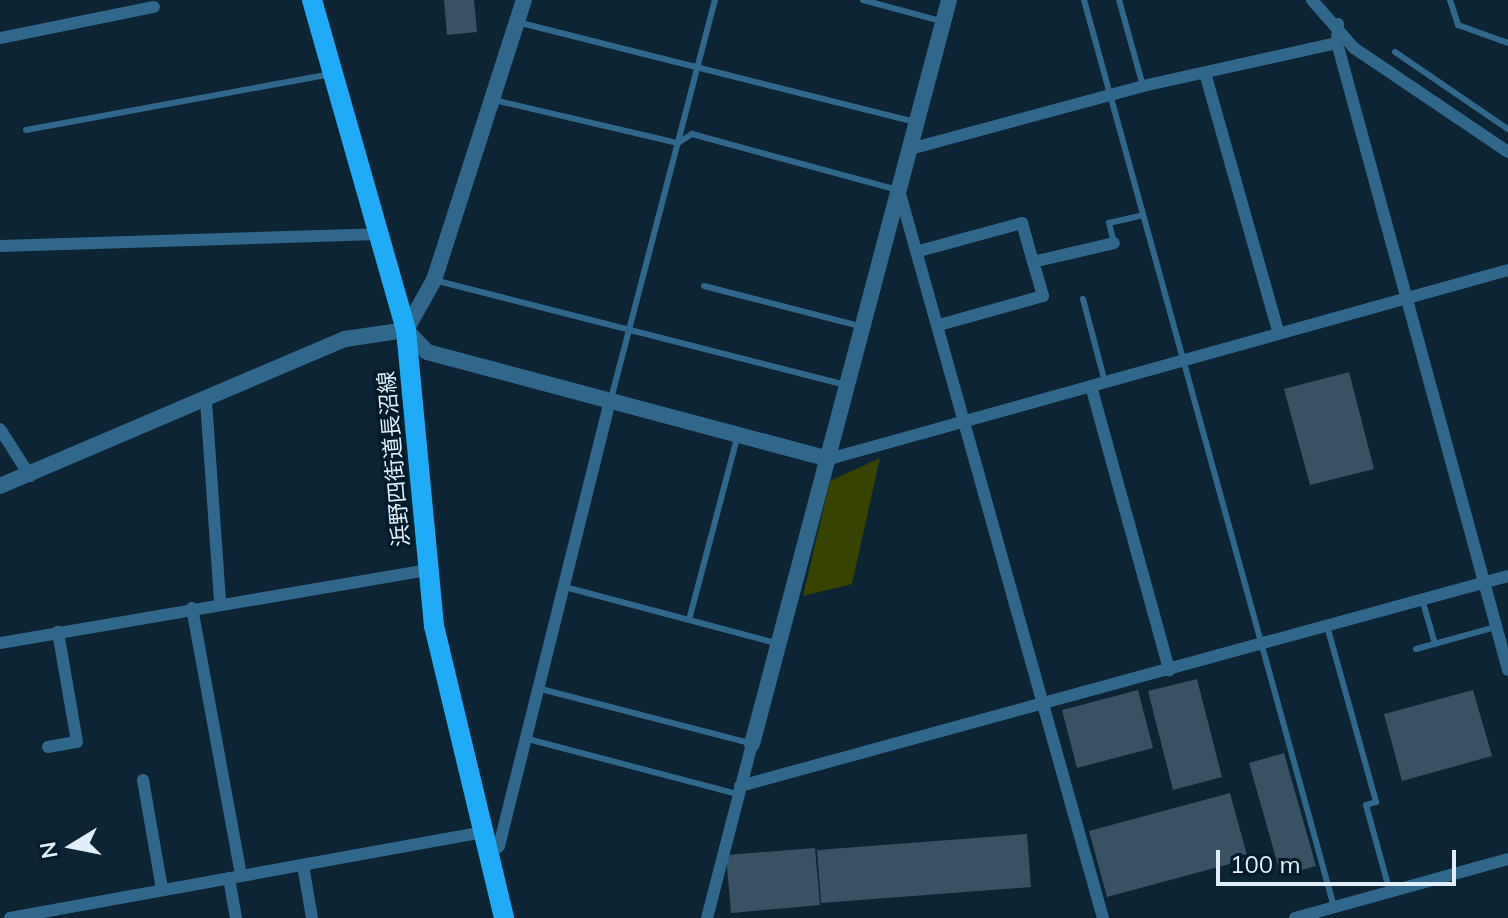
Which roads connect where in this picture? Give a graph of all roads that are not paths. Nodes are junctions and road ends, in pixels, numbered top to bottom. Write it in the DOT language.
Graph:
graph roads {
  1 [pos="312,0"];
  2 [pos="524,0"];
  3 [pos="715,0"];
  4 [pos="863,0"];
  5 [pos="949,0"];
  6 [pos="1084,0"];
  7 [pos="1119,0"];
  8 [pos="1312,0"];
  9 [pos="1450,0"];
  10 [pos="154,7"];
  11 [pos="943,21"];
  12 [pos="516,22"];
  13 [pos="1338,24"];
  14 [pos="0,38"];
  15 [pos="1337,43"];
  16 [pos="1508,43"];
  17 [pos="1395,52"];
  18 [pos="698,67"];
  19 [pos="1205,73"];
  20 [pos="333,74"];
  21 [pos="1143,86"];
  22 [pos="1110,95"];
  23 [pos="490,99"];
  24 [pos="917,122"];
  25 [pos="1508,129"];
  26 [pos="26,130"];
  27 [pos="678,143"];
  28 [pos="910,149"];
  29 [pos="1508,152"];
  30 [pos="899,190"];
  31 [pos="1143,215"];
  32 [pos="378,234"];
  33 [pos="1114,243"];
  34 [pos="0,246"];
  35 [pos="919,251"];
  36 [pos="1033,262"];
  37 [pos="1508,270"];
  38 [pos="434,280"];
  39 [pos="704,286"];
  40 [pos="1405,298"];
  41 [pos="1083,299"];
  42 [pos="939,325"];
  43 [pos="864,327"];
  44 [pos="629,328"];
  45 [pos="406,330"];
  46 [pos="1279,334"];
  47 [pos="1183,360"];
  48 [pos="1105,382"];
  49 [pos="848,386"];
  50 [pos="1091,386"];
  51 [pos="206,401"];
  52 [pos="610,402"];
  53 [pos="965,421"];
  54 [pos="0,429"];
  55 [pos="738,435"];
  56 [pos="829,459"];
  57 [pos="30,476"];
  58 [pos="0,486"];
  59 [pos="427,570"];
  60 [pos="1508,576"];
  61 [pos="1484,582"];
  62 [pos="562,586"];
  63 [pos="1422,599"];
  64 [pos="220,603"];
  65 [pos="192,608"];
  66 [pos="689,620"];
  67 [pos="1327,626"];
  68 [pos="1496,627"];
  69 [pos="58,632"];
  70 [pos="0,643"];
  71 [pos="781,644"];
  72 [pos="1262,644"];
  73 [pos="1435,644"];
  74 [pos="1416,649"];
  75 [pos="1169,670"];
  76 [pos="1508,670"];
  77 [pos="537,688"];
  78 [pos="1044,704"];
  79 [pos="524,738"];
  80 [pos="752,744"];
  81 [pos="48,747"];
  82 [pos="143,780"];
  83 [pos="739,790"];
  84 [pos="480,833"];
  85 [pos="486,857"];
  86 [pos="1508,859"];
  87 [pos="303,865"];
  88 [pos="235,877"];
  89 [pos="162,889"];
  90 [pos="1390,892"];
  91 [pos="1334,907"];
  92 [pos="10,918"];
  93 [pos="236,918"];
  94 [pos="312,918"];
  95 [pos="504,918"];
  96 [pos="707,918"];
  97 [pos="1103,918"];
  98 [pos="1295,918"];
  1 -- 20 [label="main road, 浜野四街道長沼線"];
  2 -- 12 [label="street"];
  3 -- 18 [label="lane"];
  4 -- 11 [label="lane"];
  5 -- 11 [label="street"];
  6 -- 22 [label="lane"];
  7 -- 21 [label="lane"];
  8 -- 13 [label="street"];
  9 -- 16 [label="lane"];
  10 -- 14 [label="street"];
  11 -- 24 [label="street"];
  12 -- 18 [label="lane"];
  12 -- 23 [label="street"];
  13 -- 15 [label="street"];
  13 -- 29 [label="street"];
  15 -- 19 [label="street"];
  15 -- 40 [label="street"];
  17 -- 25 [label="lane"];
  18 -- 24 [label="lane"];
  18 -- 27 [label="lane"];
  19 -- 21 [label="street"];
  19 -- 46 [label="street"];
  20 -- 26 [label="lane"];
  20 -- 32 [label="main road, 浜野四街道長沼線"];
  21 -- 22 [label="street"];
  22 -- 28 [label="street"];
  22 -- 31 [label="lane"];
  23 -- 27 [label="lane"];
  23 -- 38 [label="street"];
  24 -- 28 [label="street"];
  27 -- 30 [label="lane"];
  27 -- 44 [label="lane"];
  28 -- 30 [label="street"];
  30 -- 35 [label="street"];
  30 -- 43 [label="street"];
  31 -- 33 [label="lane"];
  31 -- 47 [label="lane"];
  32 -- 34 [label="street"];
  32 -- 45 [label="main road, 浜野四街道長沼線"];
  33 -- 36 [label="street"];
  35 -- 36 [label="street"];
  35 -- 42 [label="street"];
  36 -- 42 [label="street"];
  37 -- 40 [label="street"];
  38 -- 44 [label="lane"];
  38 -- 45 [label="street"];
  39 -- 43 [label="lane"];
  40 -- 46 [label="street"];
  40 -- 61 [label="street"];
  41 -- 48 [label="lane"];
  42 -- 53 [label="street"];
  43 -- 49 [label="street"];
  44 -- 49 [label="lane"];
  44 -- 52 [label="lane"];
  45 -- 51 [label="street"];
  45 -- 52 [label="street"];
  45 -- 59 [label="main road, 浜野四街道長沼線"];
  46 -- 47 [label="street"];
  47 -- 48 [label="street"];
  47 -- 72 [label="lane"];
  48 -- 50 [label="street"];
  49 -- 56 [label="street"];
  50 -- 53 [label="street"];
  50 -- 75 [label="street"];
  51 -- 57 [label="street"];
  51 -- 64 [label="street"];
  52 -- 55 [label="street"];
  52 -- 62 [label="street"];
  53 -- 56 [label="street"];
  53 -- 78 [label="street"];
  54 -- 57 [label="street"];
  55 -- 56 [label="street"];
  55 -- 66 [label="lane"];
  56 -- 71 [label="street"];
  57 -- 58 [label="street"];
  59 -- 64 [label="street"];
  59 -- 84 [label="main road, 浜野四街道長沼線"];
  60 -- 61 [label="street"];
  61 -- 63 [label="street"];
  61 -- 68 [label="street"];
  62 -- 66 [label="lane"];
  62 -- 77 [label="street"];
  63 -- 67 [label="street"];
  63 -- 73 [label="lane"];
  64 -- 65 [label="street"];
  65 -- 69 [label="street"];
  65 -- 88 [label="street"];
  66 -- 71 [label="lane"];
  67 -- 72 [label="street"];
  67 -- 90 [label="lane"];
  68 -- 73 [label="lane"];
  68 -- 76 [label="street"];
  69 -- 70 [label="street"];
  69 -- 81 [label="street"];
  71 -- 80 [label="street"];
  72 -- 75 [label="street"];
  72 -- 91 [label="lane"];
  73 -- 74 [label="lane"];
  75 -- 78 [label="street"];
  77 -- 79 [label="street"];
  77 -- 80 [label="lane"];
  78 -- 83 [label="street"];
  78 -- 97 [label="street"];
  79 -- 83 [label="lane"];
  79 -- 85 [label="street"];
  80 -- 83 [label="street"];
  82 -- 89 [label="street"];
  83 -- 96 [label="street"];
  84 -- 85 [label="main road, 浜野四街道長沼線"];
  84 -- 87 [label="street"];
  85 -- 95 [label="main road, 浜野四街道長沼線"];
  86 -- 90 [label="street"];
  87 -- 88 [label="street"];
  87 -- 94 [label="street"];
  88 -- 89 [label="street"];
  88 -- 93 [label="street"];
  89 -- 92 [label="street"];
  90 -- 91 [label="street"];
  91 -- 98 [label="street"];
}
